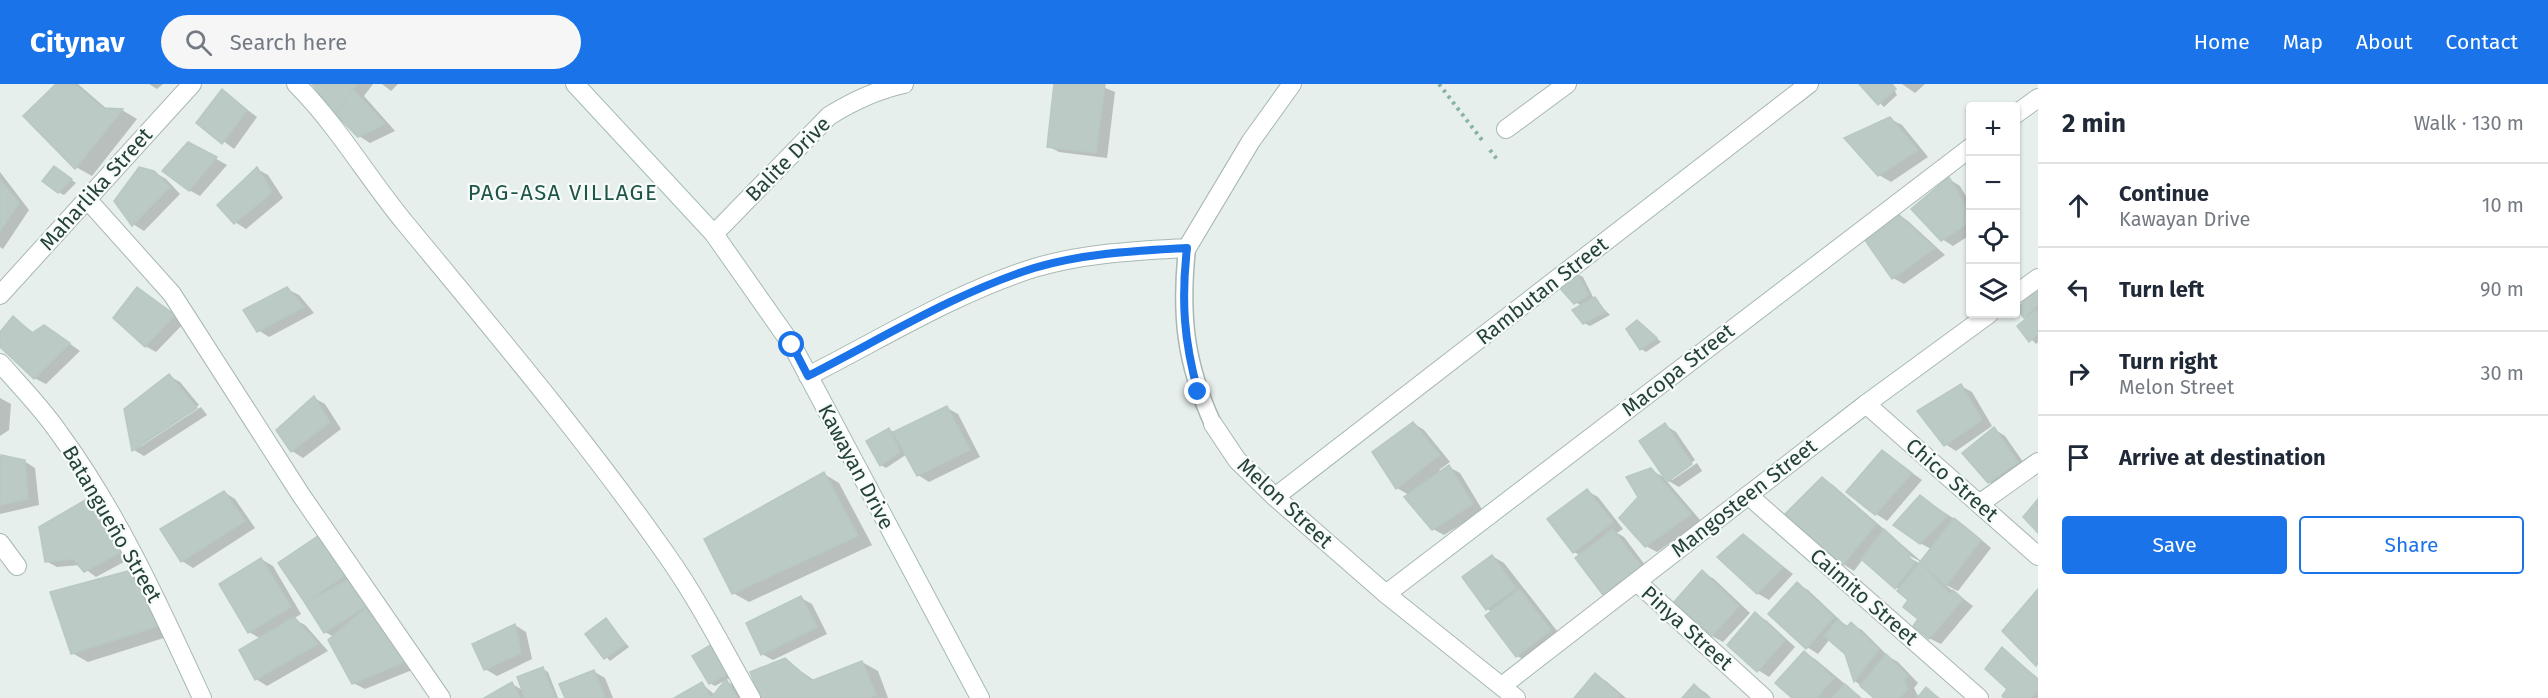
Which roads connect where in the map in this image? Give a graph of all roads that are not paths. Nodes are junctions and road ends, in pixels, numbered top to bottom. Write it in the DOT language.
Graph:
graph roads {
  1 [pos="192,84"];
  2 [pos="296,84"];
  3 [pos="575,84"];
  4 [pos="904,84"];
  5 [pos="1292,84"];
  6 [pos="1567,84"];
  7 [pos="1809,84"];
  8 [pos="2038,98"];
  9 [pos="2020,111"];
  10 [pos="1506,129"];
  11 [pos="1966,152"];
  12 [pos="87,199"];
  13 [pos="714,234"];
  14 [pos="1187,248"];
  15 [pos="2038,278"];
  16 [pos="2020,291"];
  17 [pos="0,295"];
  18 [pos="1984,318"];
  19 [pos="0,363"];
  20 [pos="808,376"];
  21 [pos="1866,404"];
  22 [pos="1213,424"];
  23 [pos="2038,462"];
  24 [pos="1748,495"];
  25 [pos="1275,497"];
  26 [pos="1979,504"];
  27 [pos="0,543"];
  28 [pos="2038,556"];
  29 [pos="17,566"];
  30 [pos="1637,582"];
  31 [pos="1386,594"];
  32 [pos="1502,686"];
  33 [pos="202,698"];
  34 [pos="441,698"];
  35 [pos="751,698"];
  36 [pos="980,698"];
  37 [pos="1516,698"];
  38 [pos="1764,698"];
  39 [pos="1979,698"];
  1 -- 12 [label="street, Maharlika Street"];
  2 -- 35 [label="street"];
  3 -- 13 [label="street, Kawayan Drive"];
  4 -- 13 [label="street, Balite Drive"];
  5 -- 14 [label="street, Melon Street"];
  6 -- 10 [label="street"];
  7 -- 25 [label="street, Rambutan Street"];
  8 -- 9 [label="street"];
  11 -- 31 [label="street, Macopa Street"];
  12 -- 17 [label="street, Maharlika Street"];
  12 -- 34 [label="street"];
  13 -- 20 [label="street, Kawayan Drive"];
  14 -- 20 [label="street"];
  14 -- 22 [label="lane, Melon Street"];
  15 -- 16 [label="street"];
  18 -- 21 [label="street, Mangosteen Street"];
  19 -- 33 [label="street, Batangueño Street"];
  20 -- 36 [label="street, Kawayan Drive"];
  21 -- 24 [label="street, Mangosteen Street"];
  21 -- 26 [label="street, Chico Street"];
  22 -- 25 [label="street, Melon Street"];
  23 -- 26 [label="street"];
  24 -- 30 [label="street, Mangosteen Street"];
  24 -- 39 [label="street, Caimito Street"];
  25 -- 31 [label="street, Melon Street"];
  26 -- 28 [label="street, Chico Street"];
  27 -- 29 [label="street"];
  30 -- 32 [label="street, Mangosteen Street"];
  30 -- 38 [label="street, Pinya Street"];
  31 -- 32 [label="street, Melon Street"];
  32 -- 37 [label="street, Melon Street"];
}
